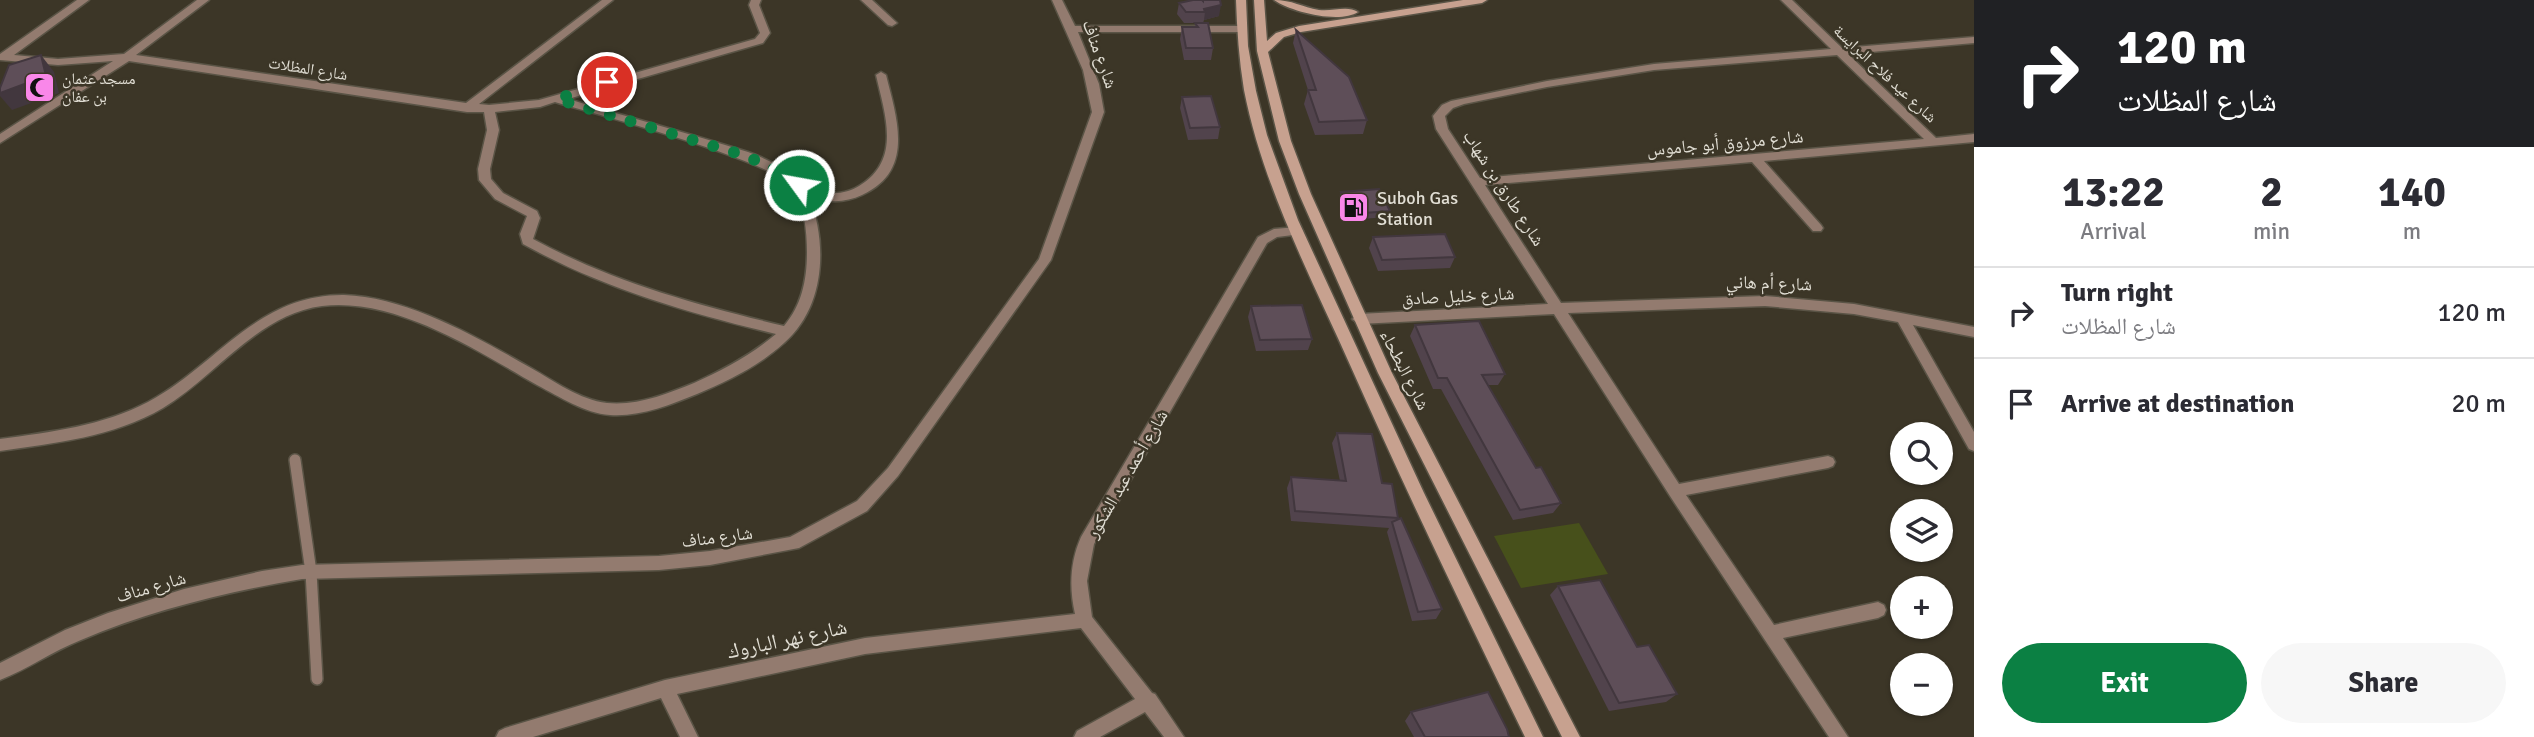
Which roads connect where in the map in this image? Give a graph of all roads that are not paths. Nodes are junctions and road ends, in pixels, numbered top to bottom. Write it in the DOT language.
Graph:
graph roads {
  1 [pos="84,0"];
  2 [pos="204,0"];
  3 [pos="608,0"];
  4 [pos="756,0"];
  5 [pos="866,0"];
  6 [pos="1057,0"];
  7 [pos="1241,0"];
  8 [pos="1259,0"];
  9 [pos="1279,0"];
  10 [pos="1423,0"];
  11 [pos="1482,0"];
  12 [pos="1786,0"];
  13 [pos="1293,6"];
  14 [pos="892,23"];
  15 [pos="1072,29"];
  16 [pos="1240,29"];
  17 [pos="1299,29"];
  18 [pos="1974,40"];
  19 [pos="1837,50"];
  20 [pos="1262,51"];
  21 [pos="2,57"];
  22 [pos="127,57"];
  23 [pos="881,75"];
  24 [pos="557,99"];
  25 [pos="467,108"];
  26 [pos="489,109"];
  27 [pos="1,138"];
  28 [pos="1974,138"];
  29 [pos="1933,141"];
  30 [pos="1755,158"];
  31 [pos="1478,182"];
  32 [pos="799,185"];
  33 [pos="1817,228"];
  34 [pos="1297,231"];
  35 [pos="1560,310"];
  36 [pos="1902,318"];
  37 [pos="1359,319"];
  38 [pos="787,332"];
  39 [pos="1974,332"];
  40 [pos="1974,444"];
  41 [pos="0,445"];
  42 [pos="295,460"];
  43 [pos="1828,462"];
  44 [pos="1675,491"];
  45 [pos="311,572"];
  46 [pos="1878,610"];
  47 [pos="1085,620"];
  48 [pos="1771,634"];
  49 [pos="0,672"];
  50 [pos="317,679"];
  51 [pos="665,688"];
  52 [pos="1149,700"];
  53 [pos="1523,715"];
  54 [pos="505,737"];
  55 [pos="689,737"];
  56 [pos="1083,737"];
  57 [pos="1175,737"];
  58 [pos="1524,737"];
  59 [pos="1534,737"];
  60 [pos="1571,737"];
  61 [pos="1839,737"];
  1 -- 21 [label="street"];
  2 -- 22 [label="street"];
  3 -- 25 [label="street"];
  4 -- 24 [label="street, شارع المظلات"];
  5 -- 14 [label="street"];
  6 -- 15 [label="street, شارع مناف"];
  7 -- 16 [label="street"];
  8 -- 20 [label="street, شارع البطحاء"];
  9 -- 13 [label="street"];
  10 -- 13 [label="street"];
  11 -- 17 [label="street"];
  12 -- 19 [label="street, شارع عيد فلاح البرايسة"];
  13 -- 17 [label="street"];
  15 -- 16 [label="street"];
  15 -- 45 [label="street, شارع مناف"];
  16 -- 34 [label="street"];
  17 -- 20 [label="street"];
  18 -- 19 [label="street, شارع طارق بن شهاب"];
  19 -- 29 [label="street, شارع عيد فلاح البرايسة"];
  19 -- 31 [label="street, شارع طارق بن شهاب"];
  20 -- 37 [label="street, شارع البطحاء"];
  21 -- 22 [label="street, شارع المظلات"];
  22 -- 25 [label="street, شارع المظلات"];
  22 -- 27 [label="street"];
  23 -- 32 [label="street"];
  24 -- 26 [label="street, شارع المظلات"];
  24 -- 32 [label="street"];
  25 -- 26 [label="street, شارع المظلات"];
  26 -- 38 [label="street"];
  28 -- 29 [label="street, شارع مرزوق أبو جاموس"];
  29 -- 30 [label="street, شارع مرزوق أبو جاموس"];
  30 -- 31 [label="street, شارع مرزوق أبو جاموس"];
  30 -- 33 [label="street"];
  31 -- 35 [label="street, شارع طارق بن شهاب"];
  32 -- 38 [label="street"];
  34 -- 47 [label="street, شارع أحمد عبد الشكور"];
  34 -- 53 [label="street"];
  35 -- 36 [label="street, شارع أم هاني"];
  35 -- 37 [label="street, شارع خليل صادق"];
  35 -- 44 [label="street, شارع طارق بن شهاب"];
  36 -- 39 [label="street, شارع أم هاني"];
  36 -- 40 [label="street"];
  37 -- 60 [label="street, شارع البطحاء"];
  38 -- 41 [label="street"];
  42 -- 45 [label="lane"];
  43 -- 44 [label="street"];
  44 -- 48 [label="street, شارع طارق بن شهاب"];
  45 -- 49 [label="street, شارع مناف"];
  45 -- 50 [label="lane"];
  46 -- 48 [label="street"];
  47 -- 51 [label="street, شارع نهر الباروك"];
  47 -- 52 [label="street, شارع أحمد عبد الشكور"];
  48 -- 61 [label="street, شارع طارق بن شهاب"];
  51 -- 54 [label="street, شارع نهر الباروك"];
  51 -- 55 [label="street"];
  52 -- 56 [label="street"];
  52 -- 57 [label="street, شارع أحمد عبد الشكور"];
  53 -- 58 [label="street"];
  53 -- 59 [label="street"];
}
